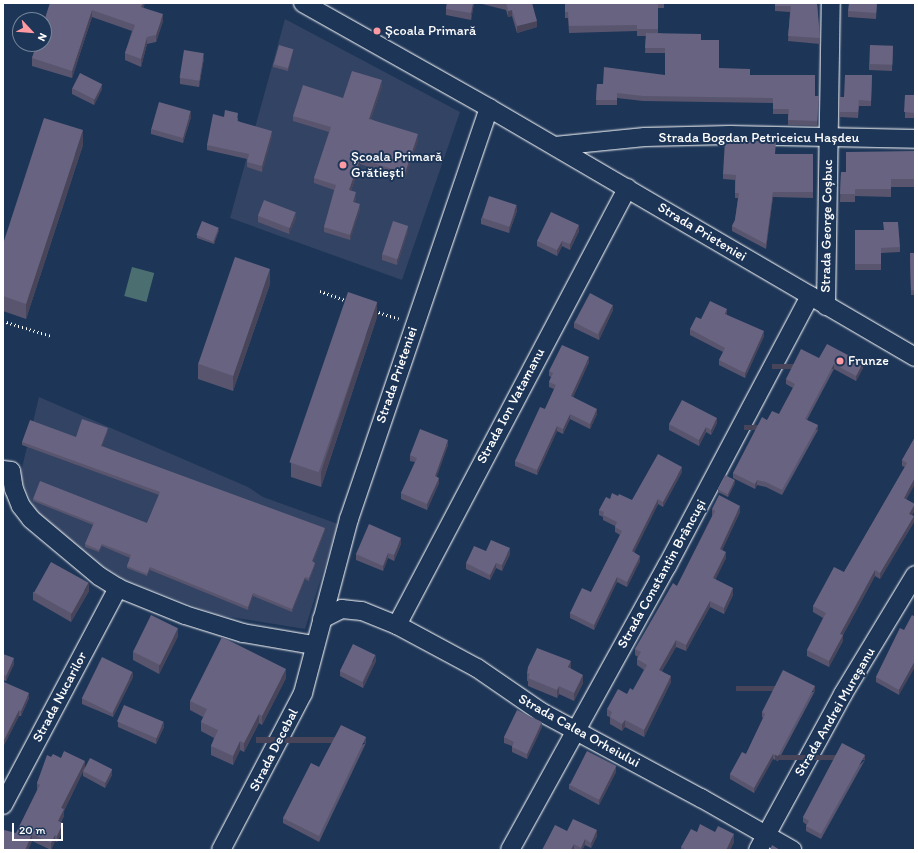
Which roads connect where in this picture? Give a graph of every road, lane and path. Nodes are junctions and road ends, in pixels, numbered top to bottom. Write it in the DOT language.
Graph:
graph roads {
  1 [pos="303,3"];
  2 [pos="831,3"];
  3 [pos="489,108"];
  4 [pos="828,137"];
  5 [pos="915,139"];
  6 [pos="555,146"];
  7 [pos="627,188"];
  8 [pos="320,291"];
  9 [pos="810,296"];
  10 [pos="354,303"];
  11 [pos="826,306"];
  12 [pos="369,309"];
  13 [pos="3,321"];
  14 [pos="414,324"];
  15 [pos="51,336"];
  16 [pos="907,347"];
  17 [pos="915,357"];
  18 [pos="7,471"];
  19 [pos="915,575"];
  20 [pos="118,588"];
  21 [pos="322,619"];
  22 [pos="397,625"];
  23 [pos="314,645"];
  24 [pos="575,729"];
  25 [pos="3,805"];
  26 [pos="766,834"];
  27 [pos="221,850"];
  28 [pos="510,850"];
  29 [pos="758,850"];
  30 [pos="792,850"];
  1 -- 3 [label="street, Strada Prieteniei"];
  2 -- 4 [label="street, Strada George Coșbuc"];
  3 -- 6 [label="street, Strada Prieteniei"];
  3 -- 14 [label="street, Strada Prieteniei"];
  4 -- 5 [label="street, Strada Bogdan Petriceicu Hașdeu"];
  4 -- 6 [label="street, Strada Bogdan Petriceicu Hașdeu"];
  4 -- 11 [label="street, Strada George Coșbuc"];
  6 -- 7 [label="street, Strada Prieteniei"];
  7 -- 9 [label="street, Strada Prieteniei"];
  7 -- 22 [label="street, Strada Ion Vatamanu"];
  8 -- 10 [label="path"];
  9 -- 11 [label="street, Strada Prieteniei"];
  9 -- 24 [label="street, Strada Constantin Brâncuși"];
  11 -- 16 [label="street, Strada Prieteniei"];
  12 -- 14 [label="path"];
  13 -- 15 [label="path"];
  14 -- 21 [label="street, Strada Prieteniei"];
  16 -- 17 [label="street, Strada Prieteniei"];
  18 -- 20 [label="street"];
  19 -- 26 [label="street, Strada Andrei Mureșanu"];
  20 -- 23 [label="street"];
  20 -- 25 [label="street, Strada Nucarilor"];
  21 -- 22 [label="street, Strada Calea Orheiului"];
  21 -- 23 [label="street, Strada Prieteniei"];
  22 -- 24 [label="street, Strada Calea Orheiului"];
  23 -- 27 [label="street, Strada Decebal"];
  24 -- 26 [label="street, Strada Calea Orheiului"];
  24 -- 28 [label="street, Strada Constantin Brâncuși"];
  26 -- 29 [label="street, Strada Andrei Mureșanu"];
  26 -- 30 [label="street, Strada Calea Orheiului"];
}
